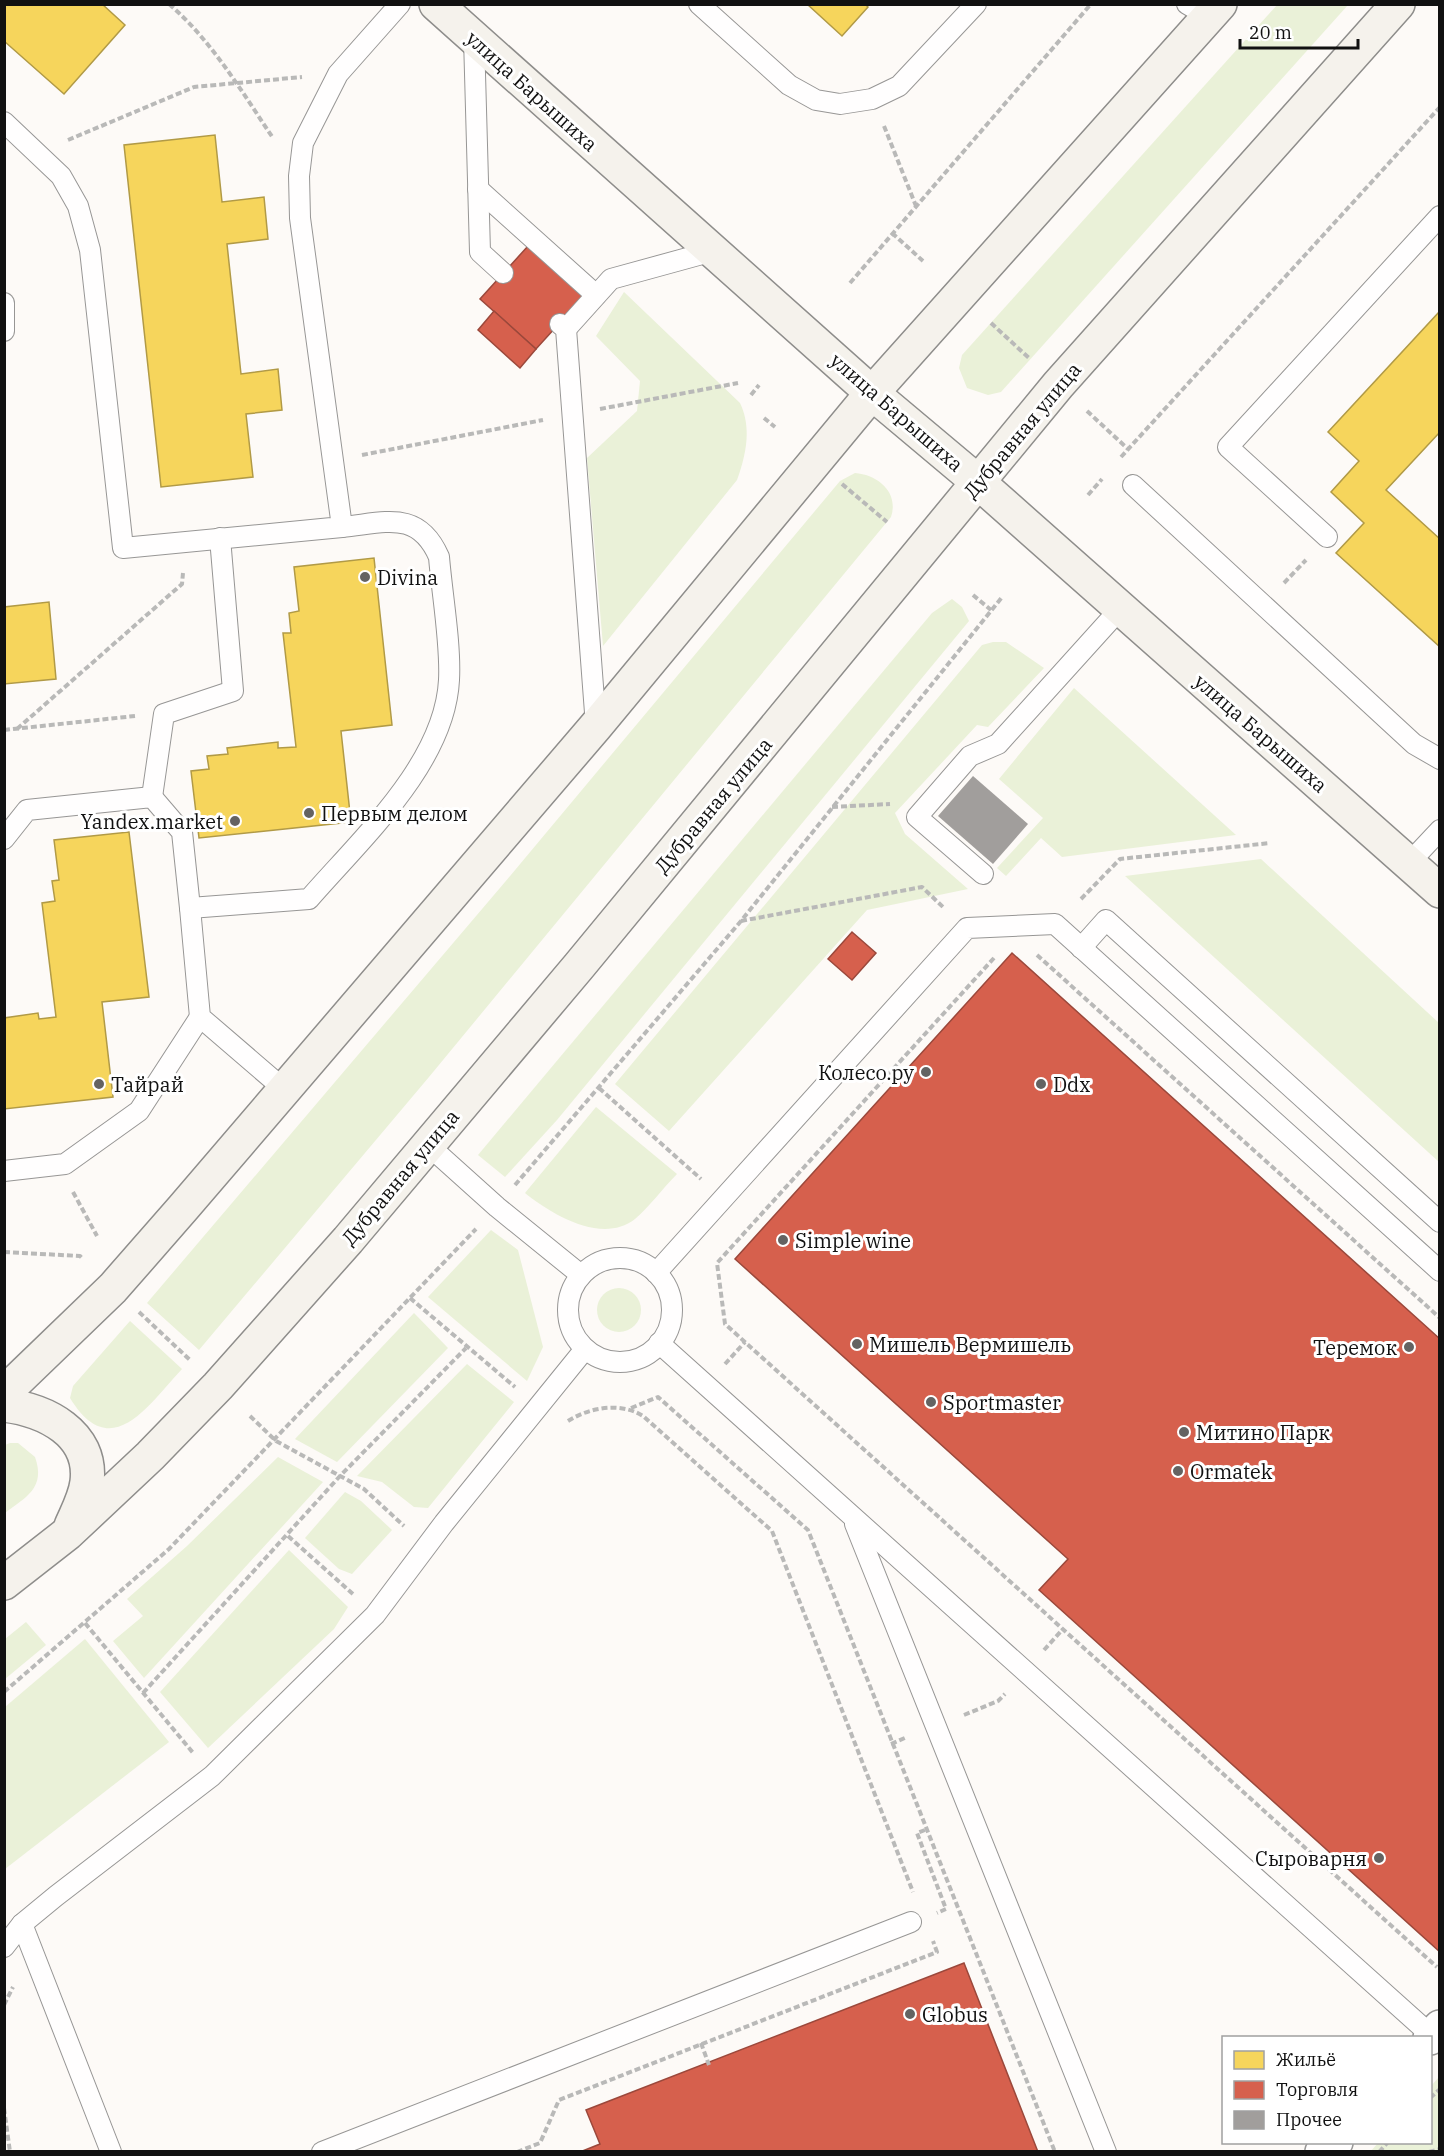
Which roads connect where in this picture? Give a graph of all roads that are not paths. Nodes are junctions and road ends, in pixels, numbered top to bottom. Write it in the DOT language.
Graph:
graph roads {
  1 [pos="400,4"];
  2 [pos="436,4"];
  3 [pos="699,4"];
  4 [pos="976,4"];
  5 [pos="1398,4"];
  6 [pos="1205,9"];
  7 [pos="474,38"];
  8 [pos="9,134"];
  9 [pos="478,189"];
  10 [pos="1440,216"];
  11 [pos="712,251"];
  12 [pos="503,273"];
  13 [pos="596,295"];
  14 [pos="4,303"];
  15 [pos="4,331"];
  16 [pos="872,393"];
  17 [pos="978,482"];
  18 [pos="1133,484"];
  19 [pos="342,527"];
  20 [pos="1326,537"];
  21 [pos="220,538"];
  22 [pos="1120,609"];
  23 [pos="596,726"];
  24 [pos="1440,759"];
  25 [pos="153,797"];
  26 [pos="1440,830"];
  27 [pos="4,839"];
  28 [pos="1409,863"];
  29 [pos="983,874"];
  30 [pos="1440,891"];
  31 [pos="190,908"];
  32 [pos="1081,948"];
  33 [pos="201,1017"];
  34 [pos="285,1090"];
  35 [pos="428,1145"];
  36 [pos="4,1171"];
  37 [pos="1440,1222"];
  38 [pos="1440,1271"];
  39 [pos="656,1273"];
  40 [pos="581,1275"];
  41 [pos="659,1343"];
  42 [pos="585,1349"];
  43 [pos="4,1393"];
  44 [pos="4,1405"];
  45 [pos="853,1519"];
  46 [pos="68,1533"];
  47 [pos="4,1583"];
  48 [pos="911,1922"];
  49 [pos="22,1924"];
  50 [pos="4,1947"];
  51 [pos="1434,2034"];
  52 [pos="111,2151"];
  53 [pos="322,2151"];
  54 [pos="1106,2151"];
  1 -- 19 [label="lane"];
  2 -- 7 [label="main road, улица Барышиха"];
  3 -- 4 [label="lane"];
  5 -- 17 [label="main road, Дубравная улица"];
  6 -- 16 [label="main road"];
  7 -- 9 [label="lane"];
  7 -- 11 [label="main road, улица Барышиха"];
  8 -- 21 [label="lane"];
  9 -- 12 [label="lane"];
  9 -- 13 [label="lane"];
  10 -- 20 [label="lane"];
  11 -- 13 [label="lane"];
  11 -- 16 [label="main road, улица Барышиха"];
  13 -- 23 [label="lane"];
  14 -- 15 [label="lane"];
  16 -- 17 [label="main road, улица Барышиха"];
  16 -- 23 [label="main road"];
  17 -- 22 [label="main road, улица Барышиха"];
  17 -- 35 [label="main road, Дубравная улица"];
  18 -- 24 [label="lane"];
  19 -- 21 [label="lane"];
  19 -- 31 [label="lane"];
  21 -- 25 [label="lane"];
  22 -- 28 [label="main road, улица Барышиха"];
  22 -- 29 [label="lane"];
  23 -- 34 [label="main road"];
  25 -- 27 [label="lane"];
  25 -- 31 [label="lane"];
  26 -- 28 [label="lane"];
  28 -- 30 [label="main road, улица Барышиха"];
  31 -- 33 [label="lane"];
  32 -- 37 [label="lane"];
  32 -- 38 [label="lane"];
  32 -- 39 [label="lane"];
  33 -- 34 [label="lane"];
  33 -- 36 [label="lane"];
  34 -- 43 [label="main road"];
  35 -- 40 [label="lane"];
  35 -- 46 [label="main road, Дубравная улица"];
  39 -- 40 [label="lane"];
  39 -- 41 [label="lane"];
  40 -- 42 [label="lane"];
  41 -- 42 [label="lane"];
  41 -- 45 [label="lane"];
  42 -- 49 [label="lane"];
  44 -- 46 [label="main road"];
  45 -- 51 [label="lane"];
  45 -- 54 [label="lane"];
  46 -- 47 [label="main road, Дубравная улица"];
  48 -- 53 [label="lane"];
  49 -- 50 [label="lane"];
  49 -- 52 [label="lane"];
}
